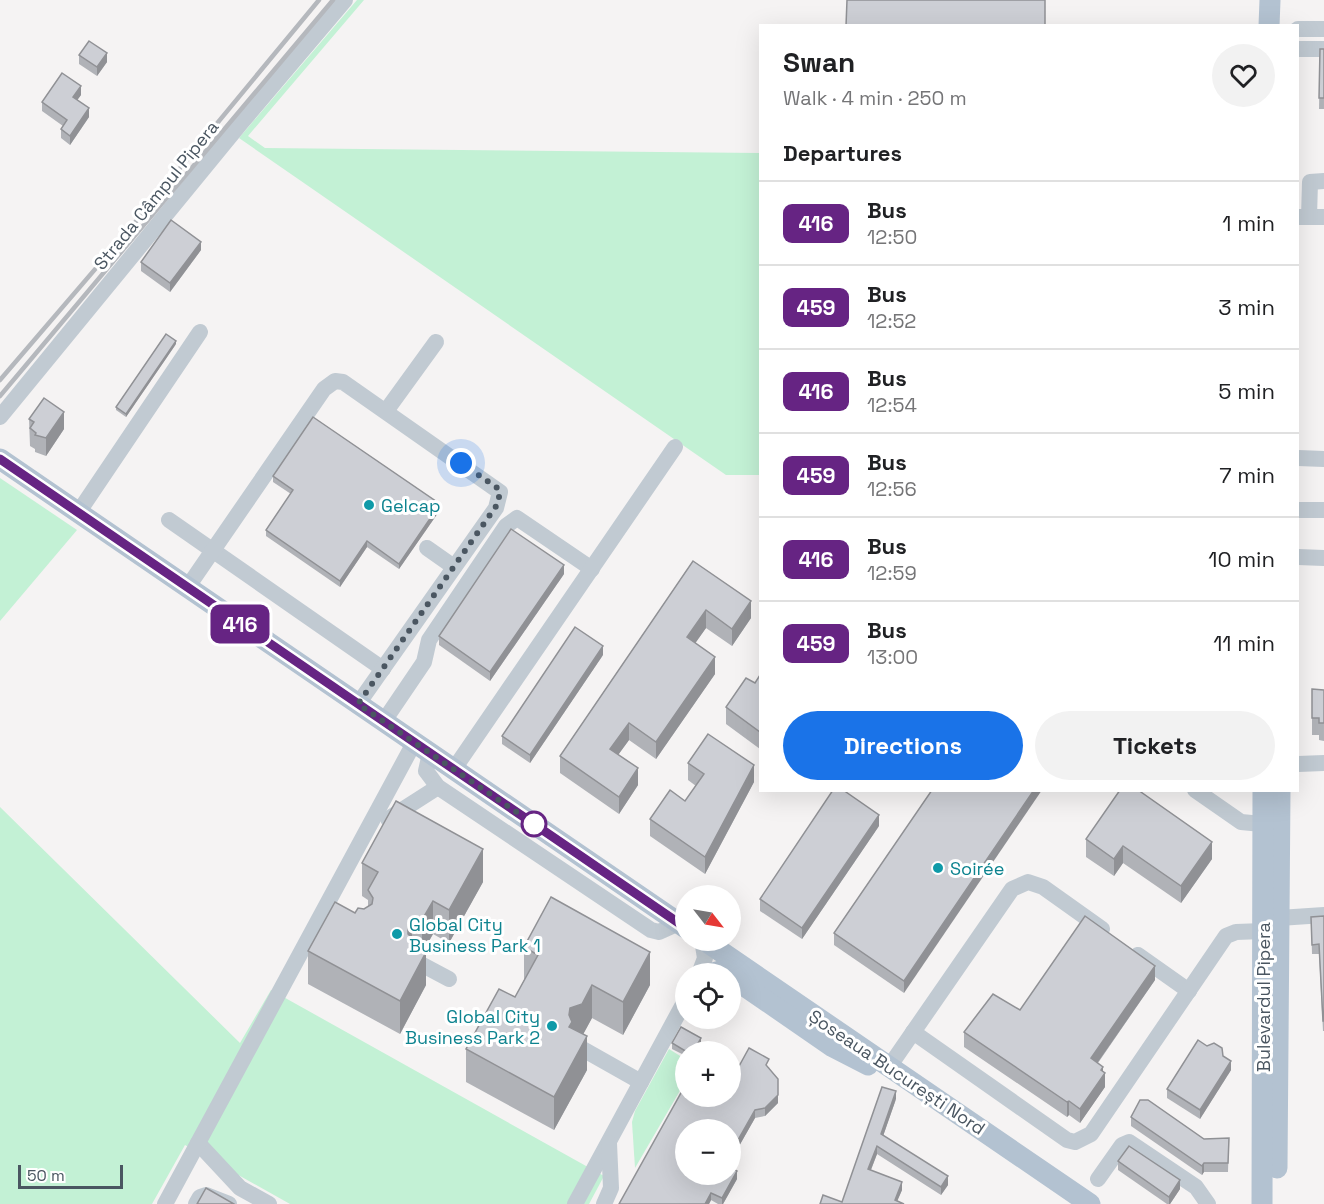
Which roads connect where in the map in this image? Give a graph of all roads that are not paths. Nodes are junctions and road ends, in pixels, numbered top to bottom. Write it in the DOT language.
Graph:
graph roads {
  1 [pos="345,0"];
  2 [pos="1270,0"];
  3 [pos="1284,0"];
  4 [pos="1269,24"];
  5 [pos="1284,24"];
  6 [pos="1299,29"];
  7 [pos="1324,29"];
  8 [pos="1299,49"];
  9 [pos="1324,50"];
  10 [pos="1324,182"];
  11 [pos="1310,217"];
  12 [pos="200,332"];
  13 [pos="436,342"];
  14 [pos="386,411"];
  15 [pos="0,417"];
  16 [pos="675,447"];
  17 [pos="1299,458"];
  18 [pos="0,459"];
  19 [pos="1324,459"];
  20 [pos="1299,510"];
  21 [pos="1324,510"];
  22 [pos="78,513"];
  23 [pos="169,520"];
  24 [pos="427,548"];
  25 [pos="213,550"];
  26 [pos="1299,557"];
  27 [pos="1324,558"];
  28 [pos="454,567"];
  29 [pos="591,569"];
  30 [pos="187,588"];
  31 [pos="383,669"];
  32 [pos="358,704"];
  33 [pos="384,722"];
  34 [pos="422,748"];
  35 [pos="1324,763"];
  36 [pos="1299,764"];
  37 [pos="454,770"];
  38 [pos="438,787"];
  39 [pos="1198,792"];
  40 [pos="1263,792"];
  41 [pos="1280,792"];
  42 [pos="1262,824"];
  43 [pos="365,834"];
  44 [pos="1324,915"];
  45 [pos="1279,918"];
  46 [pos="675,922"];
  47 [pos="675,929"];
  48 [pos="1263,932"];
  49 [pos="712,958"];
  50 [pos="417,962"];
  51 [pos="759,978"];
  52 [pos="449,979"];
  53 [pos="1188,991"];
  54 [pos="675,1019"];
  55 [pos="913,1032"];
  56 [pos="579,1047"];
  57 [pos="889,1067"];
  58 [pos="641,1082"];
  59 [pos="608,1142"];
  60 [pos="198,1143"];
  61 [pos="1098,1179"];
  62 [pos="165,1204"];
  63 [pos="196,1204"];
  64 [pos="229,1204"];
  65 [pos="269,1204"];
  66 [pos="575,1204"];
  67 [pos="604,1204"];
  68 [pos="1090,1204"];
  69 [pos="1208,1204"];
  70 [pos="1262,1204"];
  71 [pos="1277,1204"];
  1 -- 15 [label="street, Strada Câmpul Pipera"];
  2 -- 4 [label="main road"];
  3 -- 5 [label="main road"];
  6 -- 7 [label="street"];
  8 -- 9 [label="street"];
  10 -- 11 [label="street"];
  12 -- 22 [label="street"];
  13 -- 14 [label="street"];
  14 -- 25 [label="street"];
  14 -- 28 [label="street"];
  16 -- 29 [label="street"];
  17 -- 19 [label="street"];
  18 -- 22 [label="main road"];
  20 -- 21 [label="street"];
  22 -- 30 [label="main road"];
  23 -- 25 [label="street"];
  24 -- 28 [label="street"];
  25 -- 30 [label="street"];
  25 -- 31 [label="street"];
  26 -- 27 [label="street"];
  28 -- 31 [label="street"];
  29 -- 33 [label="street"];
  29 -- 37 [label="street"];
  30 -- 32 [label="main road"];
  31 -- 32 [label="street"];
  32 -- 33 [label="main road"];
  33 -- 34 [label="main road"];
  34 -- 37 [label="main road"];
  34 -- 38 [label="street"];
  34 -- 43 [label="street"];
  35 -- 36 [label="street"];
  37 -- 46 [label="main road"];
  38 -- 43 [label="street"];
  38 -- 47 [label="street"];
  39 -- 42 [label="street"];
  40 -- 42 [label="main road, Bulevardul Pipera"];
  41 -- 45 [label="main road, Bulevardul Pipera"];
  42 -- 48 [label="main road, Bulevardul Pipera"];
  43 -- 60 [label="street"];
  44 -- 45 [label="street"];
  45 -- 71 [label="main road, Bulevardul Pipera"];
  48 -- 53 [label="street"];
  48 -- 70 [label="main road, Bulevardul Pipera"];
  49 -- 51 [label="main road, Șoseaua București Nord"];
  49 -- 51 [label="main road"];
  49 -- 57 [label="main road"];
  50 -- 52 [label="street"];
  51 -- 57 [label="main road, Șoseaua București Nord"];
  53 -- 55 [label="street"];
  53 -- 55 [label="street"];
  54 -- 58 [label="street"];
  55 -- 57 [label="street"];
  56 -- 58 [label="street"];
  57 -- 68 [label="main road, Șoseaua București Nord"];
  58 -- 59 [label="street"];
  59 -- 66 [label="street"];
  59 -- 67 [label="street"];
  60 -- 62 [label="street"];
  60 -- 65 [label="street"];
  61 -- 69 [label="street"];
  63 -- 64 [label="street"];
}
